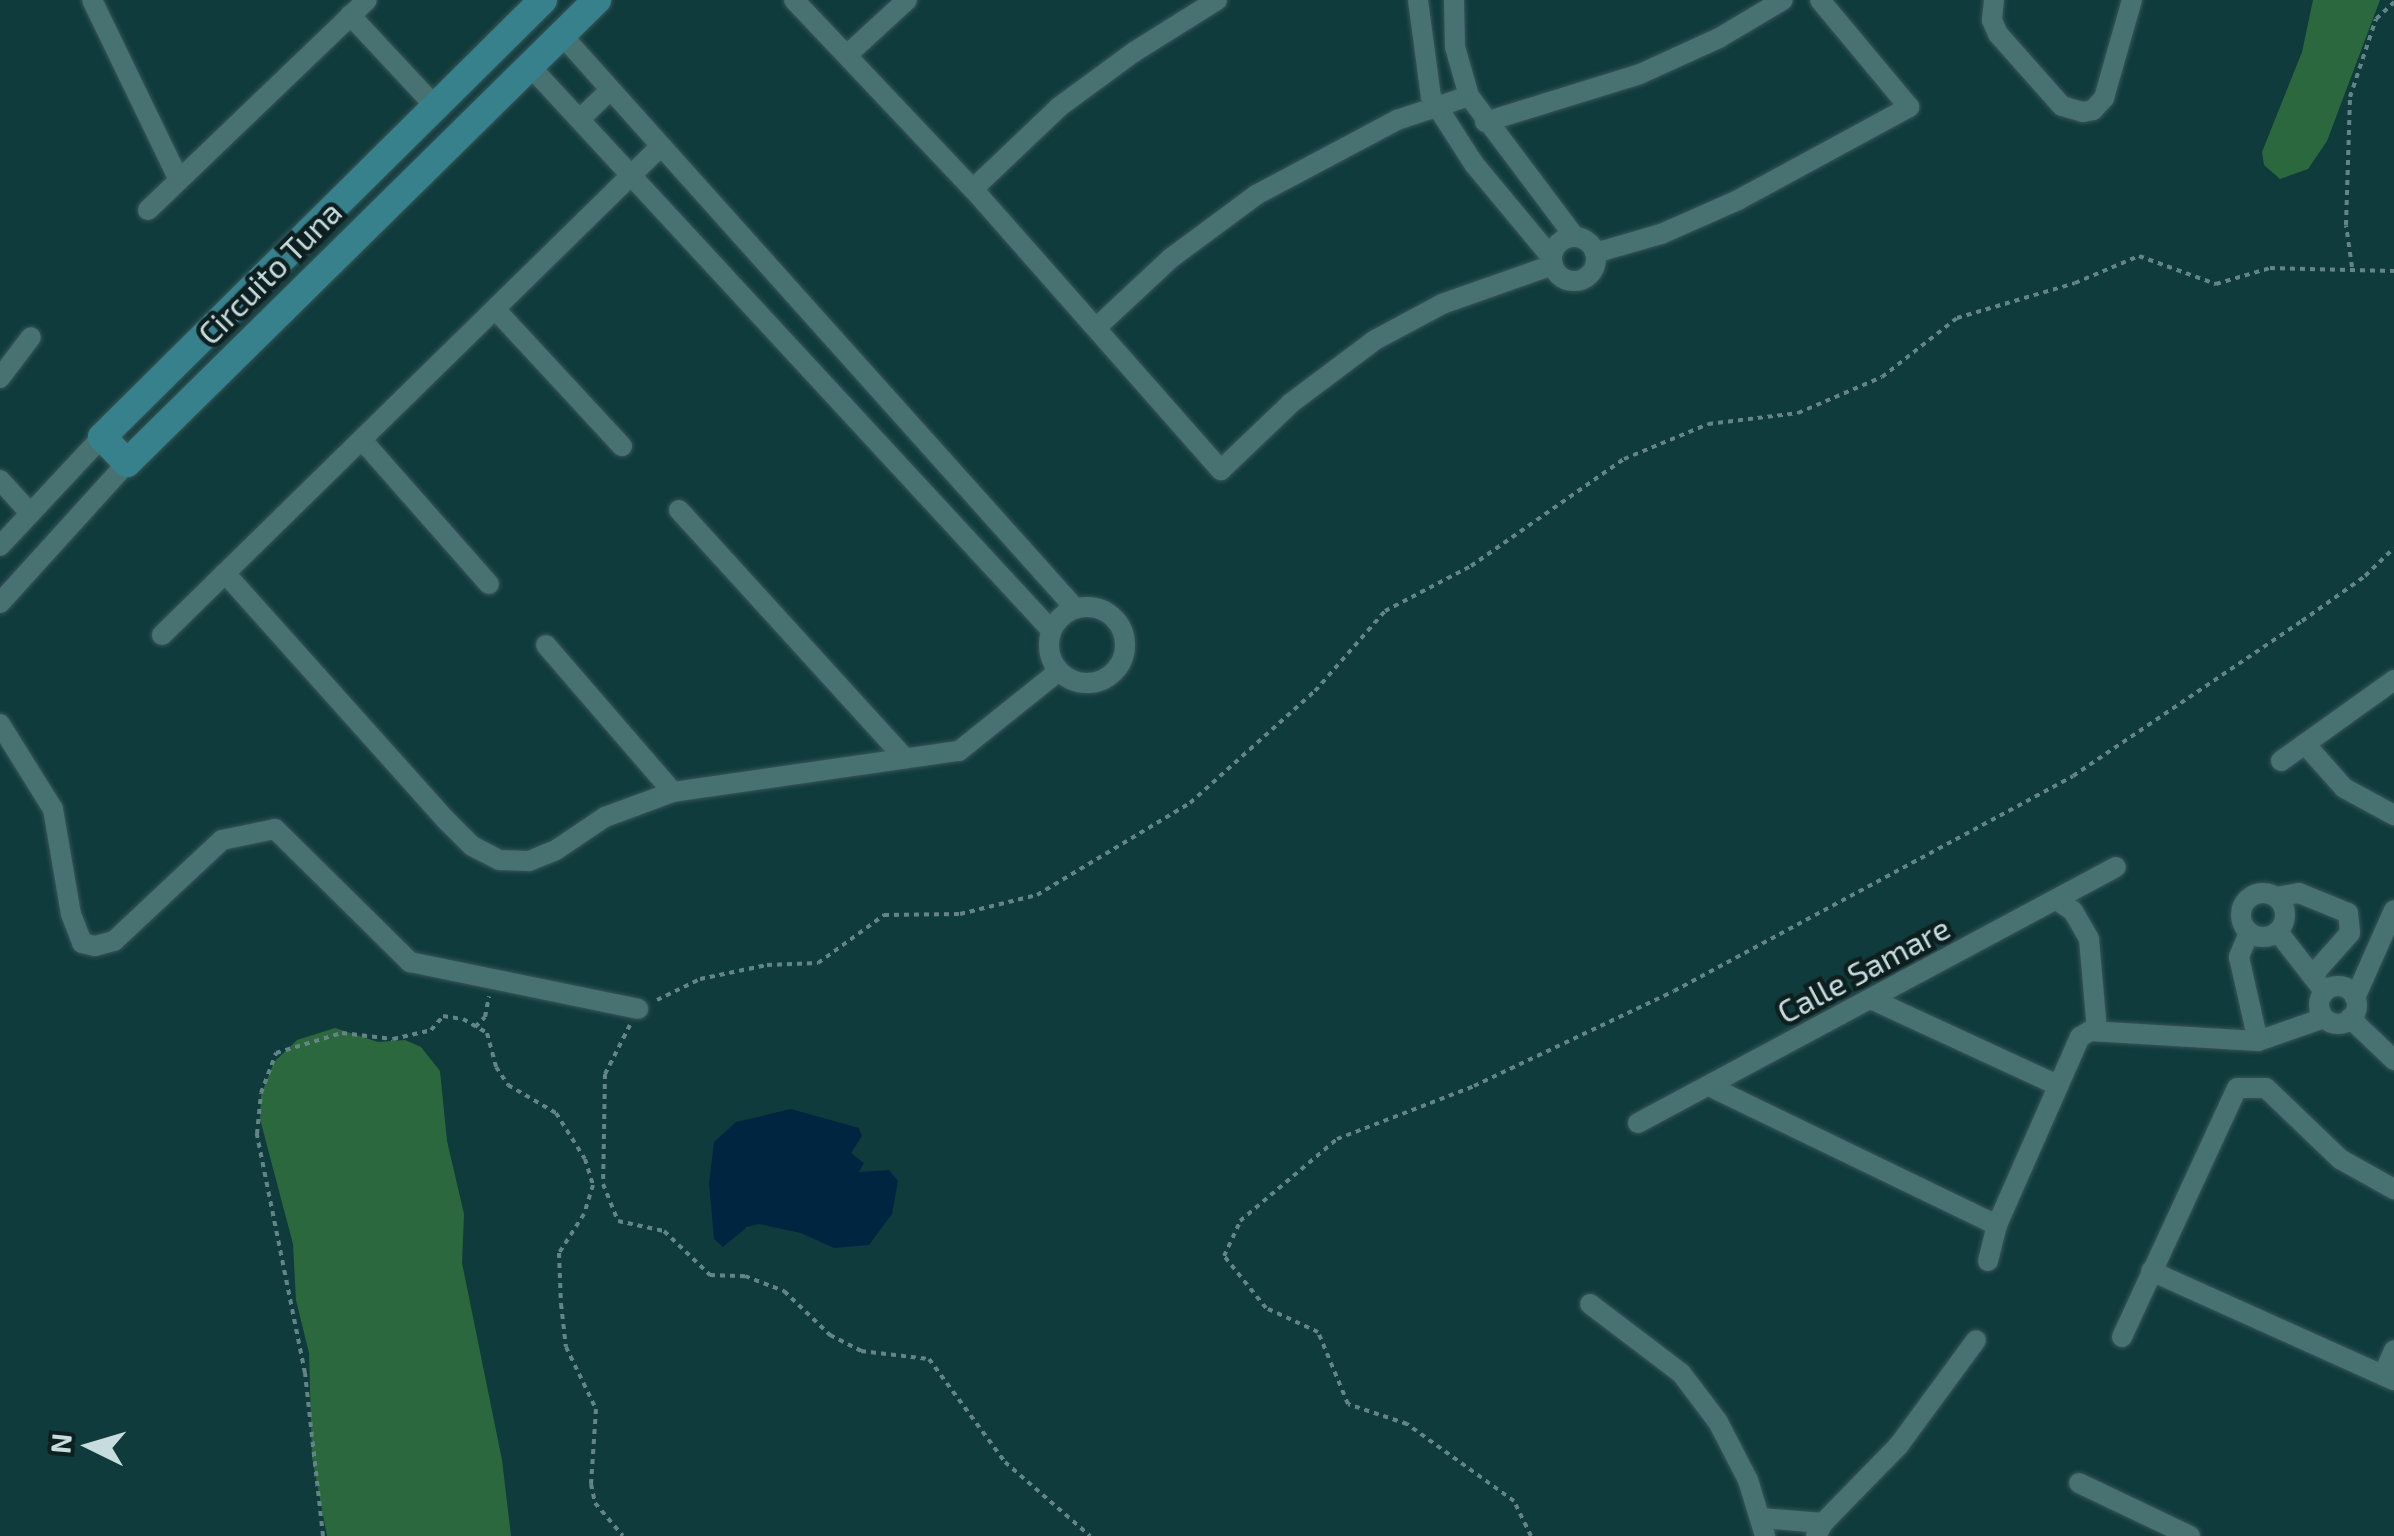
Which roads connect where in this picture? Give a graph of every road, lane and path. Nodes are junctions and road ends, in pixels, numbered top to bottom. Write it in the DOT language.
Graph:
graph roads {
  1 [pos="92,0"];
  2 [pos="366,0"];
  3 [pos="543,0"];
  4 [pos="596,0"];
  5 [pos="794,0"];
  6 [pos="907,0"];
  7 [pos="1217,0"];
  8 [pos="1418,0"];
  9 [pos="1454,0"];
  10 [pos="1783,0"];
  11 [pos="1820,0"];
  12 [pos="2132,0"];
  13 [pos="2394,2"];
  14 [pos="1993,10"];
  15 [pos="350,16"];
  16 [pos="560,34"];
  17 [pos="848,54"];
  18 [pos="528,64"];
  19 [pos="610,90"];
  20 [pos="1469,96"];
  21 [pos="433,104"];
  22 [pos="1436,105"];
  23 [pos="580,119"];
  24 [pos="1486,122"];
  25 [pos="660,146"];
  26 [pos="631,174"];
  27 [pos="178,180"];
  28 [pos="973,189"];
  29 [pos="148,210"];
  30 [pos="1575,237"];
  31 [pos="1595,253"];
  32 [pos="1552,262"];
  33 [pos="2352,267"];
  34 [pos="2394,271"];
  35 [pos="496,309"];
  36 [pos="1096,328"];
  37 [pos="31,337"];
  38 [pos="843,348"];
  39 [pos="814,374"];
  40 [pos="0,378"];
  41 [pos="102,437"];
  42 [pos="362,440"];
  43 [pos="622,446"];
  44 [pos="127,463"];
  45 [pos="0,480"];
  46 [pos="680,510"];
  47 [pos="30,513"];
  48 [pos="0,546"];
  49 [pos="2394,548"];
  50 [pos="225,573"];
  51 [pos="489,584"];
  52 [pos="0,603"];
  53 [pos="1075,608"];
  54 [pos="1052,630"];
  55 [pos="162,635"];
  56 [pos="546,645"];
  57 [pos="1059,671"];
  58 [pos="2394,680"];
  59 [pos="0,724"];
  60 [pos="2305,744"];
  61 [pos="905,758"];
  62 [pos="2281,762"];
  63 [pos="673,792"];
  64 [pos="2394,815"];
  65 [pos="2116,868"];
  66 [pos="2276,897"];
  67 [pos="2057,900"];
  68 [pos="2394,910"];
  69 [pos="2249,932"];
  70 [pos="2278,932"];
  71 [pos="488,979"];
  72 [pos="2319,984"];
  73 [pos="1871,999"];
  74 [pos="2353,1008"];
  75 [pos="638,1009"];
  76 [pos="2324,1018"];
  77 [pos="476,1027"];
  78 [pos="2097,1031"];
  79 [pos="2258,1041"];
  80 [pos="2394,1060"];
  81 [pos="2057,1084"];
  82 [pos="1709,1086"];
  83 [pos="1638,1123"];
  84 [pos="603,1184"];
  85 [pos="593,1186"];
  86 [pos="2394,1189"];
  87 [pos="1997,1224"];
  88 [pos="1988,1262"];
  89 [pos="2152,1271"];
  90 [pos="1590,1304"];
  91 [pos="2122,1337"];
  92 [pos="1976,1340"];
  93 [pos="2394,1350"];
  94 [pos="2388,1377"];
  95 [pos="2080,1483"];
  96 [pos="1763,1527"];
  97 [pos="1819,1529"];
  98 [pos="2175,1533"];
  99 [pos="323,1536"];
  100 [pos="623,1536"];
  101 [pos="1090,1536"];
  102 [pos="1530,1536"];
  1 -- 27 [label="street"];
  2 -- 15 [label="street"];
  3 -- 21 [label="street, Circuito Tuna"];
  4 -- 16 [label="street, Circuito Tuna"];
  5 -- 17 [label="street"];
  6 -- 17 [label="street"];
  7 -- 28 [label="street"];
  8 -- 22 [label="street"];
  9 -- 20 [label="street"];
  10 -- 24 [label="street"];
  11 -- 31 [label="street"];
  12 -- 14 [label="street"];
  13 -- 33 [label="path"];
  15 -- 21 [label="street"];
  15 -- 27 [label="street"];
  16 -- 18 [label="street, Circuito Tuna"];
  16 -- 19 [label="street"];
  17 -- 28 [label="street"];
  18 -- 23 [label="street"];
  18 -- 44 [label="street, Circuito Tuna"];
  19 -- 23 [label="street"];
  19 -- 25 [label="street"];
  20 -- 22 [label="street"];
  20 -- 24 [label="street"];
  21 -- 41 [label="street, Circuito Tuna"];
  22 -- 32 [label="street"];
  22 -- 36 [label="street"];
  23 -- 26 [label="street"];
  24 -- 30 [label="street"];
  25 -- 26 [label="street"];
  25 -- 38 [label="street"];
  26 -- 35 [label="street"];
  26 -- 39 [label="street"];
  27 -- 29 [label="street"];
  28 -- 36 [label="street"];
  30 -- 31 [label="street"];
  30 -- 32 [label="street"];
  31 -- 32 [label="street"];
  32 -- 36 [label="street"];
  33 -- 34 [label="path"];
  33 -- 75 [label="path"];
  35 -- 42 [label="street"];
  35 -- 43 [label="street"];
  37 -- 40 [label="street"];
  38 -- 39 [label="street"];
  38 -- 53 [label="street"];
  39 -- 54 [label="street"];
  41 -- 44 [label="street"];
  41 -- 47 [label="street, Circuito Tuna"];
  42 -- 50 [label="street"];
  42 -- 51 [label="street"];
  44 -- 52 [label="street, Circuito Tuna"];
  45 -- 47 [label="street"];
  46 -- 61 [label="street"];
  47 -- 48 [label="street, Circuito Tuna"];
  49 -- 102 [label="path"];
  50 -- 55 [label="street"];
  50 -- 63 [label="street"];
  53 -- 54 [label="street"];
  53 -- 57 [label="street"];
  54 -- 57 [label="street"];
  56 -- 63 [label="street"];
  57 -- 61 [label="street"];
  58 -- 60 [label="street"];
  59 -- 71 [label="street"];
  60 -- 62 [label="street"];
  60 -- 64 [label="street"];
  61 -- 63 [label="street"];
  65 -- 67 [label="street, Calle Samare"];
  66 -- 69 [label="street"];
  66 -- 70 [label="street"];
  66 -- 72 [label="street"];
  67 -- 73 [label="street, Calle Samare"];
  67 -- 78 [label="street"];
  68 -- 74 [label="street"];
  69 -- 70 [label="street"];
  69 -- 79 [label="street"];
  70 -- 72 [label="street"];
  71 -- 75 [label="street"];
  71 -- 77 [label="path"];
  72 -- 74 [label="street"];
  72 -- 76 [label="street"];
  73 -- 81 [label="street"];
  73 -- 82 [label="street, Calle Samare"];
  74 -- 76 [label="street"];
  74 -- 80 [label="street"];
  75 -- 84 [label="path"];
  76 -- 79 [label="street"];
  77 -- 85 [label="path"];
  77 -- 99 [label="path"];
  78 -- 79 [label="street"];
  78 -- 81 [label="street"];
  81 -- 87 [label="street"];
  82 -- 83 [label="street, Calle Samare"];
  82 -- 87 [label="street"];
  84 -- 85 [label="path"];
  84 -- 101 [label="path"];
  85 -- 100 [label="path"];
  86 -- 89 [label="street"];
  87 -- 88 [label="street"];
  89 -- 91 [label="street"];
  89 -- 94 [label="street"];
  90 -- 96 [label="street"];
  92 -- 97 [label="street"];
  93 -- 94 [label="street"];
  95 -- 98 [label="street"];
  96 -- 97 [label="street"];
}
